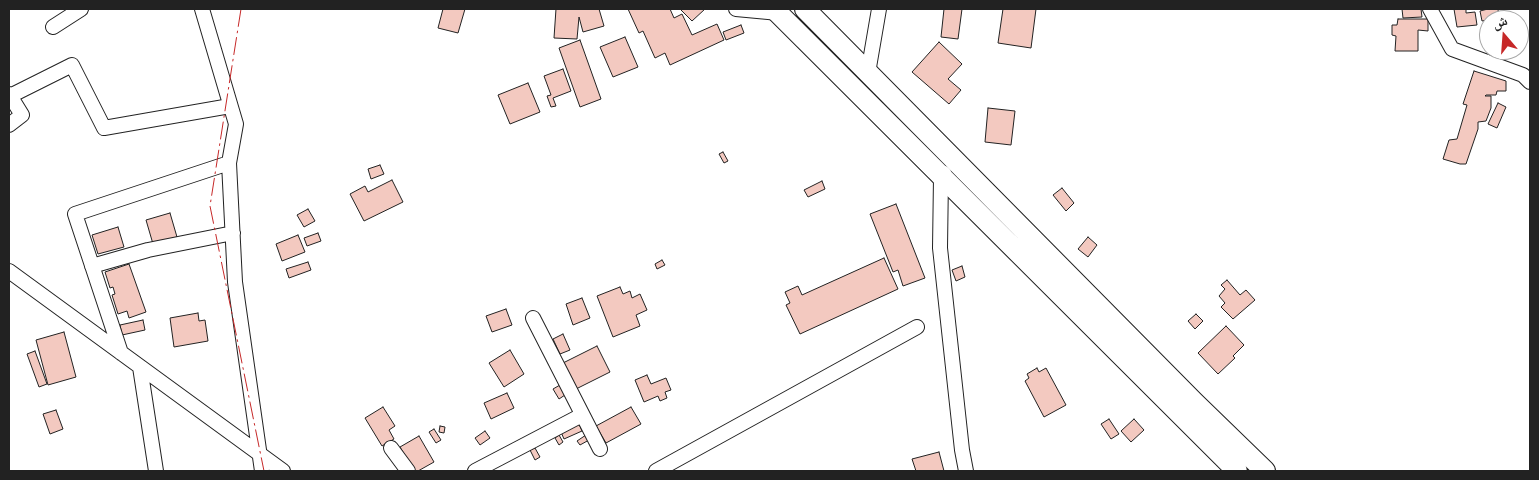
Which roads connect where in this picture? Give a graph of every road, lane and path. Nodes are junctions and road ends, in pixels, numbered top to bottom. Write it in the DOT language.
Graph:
graph roads {
  1 [pos="81,9"];
  2 [pos="202,9"];
  3 [pos="736,9"];
  4 [pos="805,9"];
  5 [pos="879,9"];
  6 [pos="1430,9"];
  7 [pos="776,11"];
  8 [pos="53,27"];
  9 [pos="868,73"];
  10 [pos="1530,82"];
  11 [pos="9,95"];
  12 [pos="230,106"];
  13 [pos="9,125"];
  14 [pos="954,160"];
  15 [pos="229,163"];
  16 [pos="942,177"];
  17 [pos="233,233"];
  18 [pos="92,266"];
  19 [pos="9,271"];
  20 [pos="533,318"];
  21 [pos="917,326"];
  22 [pos="120,353"];
  23 [pos="140,367"];
  24 [pos="582,415"];
  25 [pos="391,448"];
  26 [pos="600,449"];
  27 [pos="259,454"];
  28 [pos="156,471"];
  29 [pos="262,471"];
  30 [pos="283,471"];
  31 [pos="408,471"];
  32 [pos="474,471"];
  33 [pos="656,471"];
  34 [pos="966,471"];
  35 [pos="1237,471"];
  36 [pos="1265,471"];
  1 -- 8 [label="street"];
  2 -- 12 [label="street"];
  3 -- 7 [label="street"];
  4 -- 9 [label="highway"];
  5 -- 9 [label="street"];
  6 -- 10 [label="street"];
  7 -- 16 [label="highway"];
  9 -- 14 [label="highway"];
  11 -- 12 [label="street"];
  11 -- 13 [label="street"];
  12 -- 15 [label="street"];
  14 -- 16 [label="street"];
  14 -- 36 [label="highway"];
  15 -- 17 [label="street"];
  15 -- 18 [label="street"];
  16 -- 34 [label="street"];
  16 -- 35 [label="highway"];
  17 -- 18 [label="street"];
  17 -- 27 [label="street"];
  18 -- 22 [label="street"];
  19 -- 22 [label="street"];
  20 -- 24 [label="street"];
  21 -- 33 [label="street"];
  22 -- 23 [label="street"];
  23 -- 27 [label="street"];
  23 -- 28 [label="street"];
  24 -- 26 [label="street"];
  24 -- 32 [label="street"];
  25 -- 31 [label="street"];
  27 -- 29 [label="street"];
  27 -- 30 [label="street"];
}
